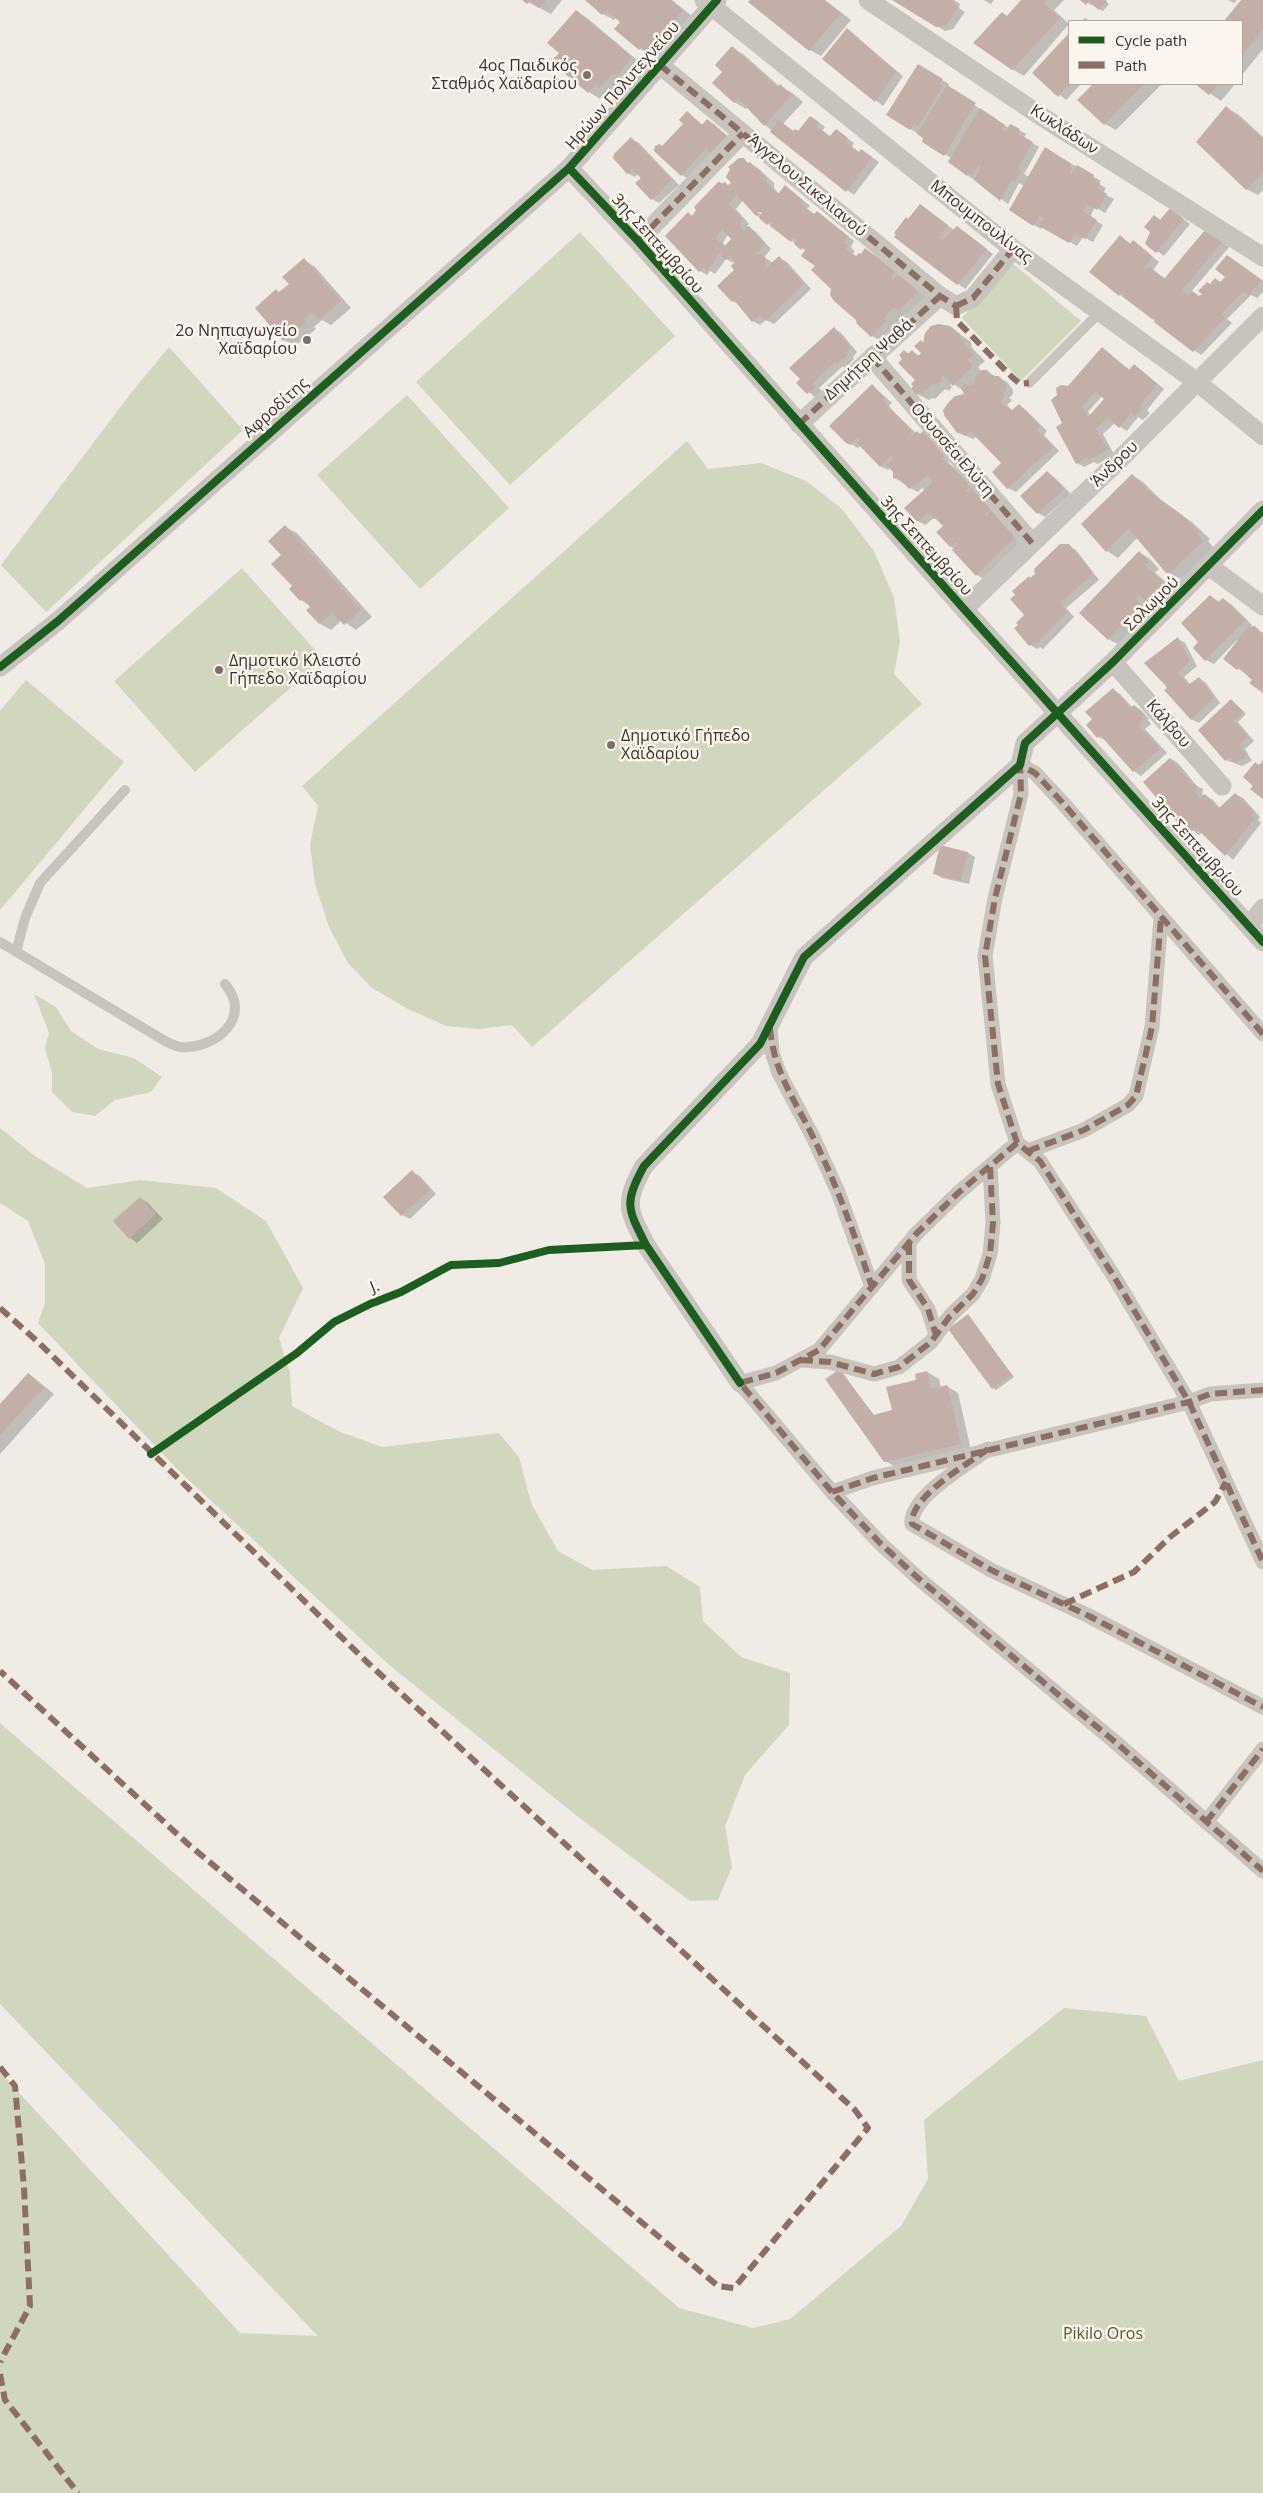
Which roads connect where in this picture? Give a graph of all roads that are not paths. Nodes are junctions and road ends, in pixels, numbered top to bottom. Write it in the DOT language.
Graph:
graph roads {
  1 [pos="868,0"];
  2 [pos="711,2"];
  3 [pos="660,65"];
  4 [pos="743,133"];
  5 [pos="569,168"];
  6 [pos="638,241"];
  7 [pos="1013,249"];
  8 [pos="1263,257"];
  9 [pos="940,296"];
  10 [pos="1100,312"];
  11 [pos="1263,316"];
  12 [pos="872,357"];
  13 [pos="1197,382"];
  14 [pos="1029,383"];
  15 [pos="799,424"];
  16 [pos="1263,436"];
  17 [pos="1263,510"];
  18 [pos="1032,543"];
  19 [pos="1209,566"];
  20 [pos="1263,606"];
  21 [pos="964,610"];
  22 [pos="1113,662"];
  23 [pos="0,667"];
  24 [pos="1058,714"];
  25 [pos="1020,765"];
  26 [pos="1222,786"];
  27 [pos="125,790"];
  28 [pos="1263,908"];
  29 [pos="1161,918"];
  30 [pos="1249,926"];
  31 [pos="0,942"];
  32 [pos="1263,942"];
  33 [pos="16,952"];
  34 [pos="225,984"];
  35 [pos="770,1026"];
  36 [pos="1263,1034"];
  37 [pos="1023,1147"];
  38 [pos="990,1166"];
  39 [pos="908,1243"];
  40 [pos="872,1287"];
  41 [pos="936,1335"];
  42 [pos="800,1360"];
  43 [pos="740,1383"];
  44 [pos="1263,1390"];
  45 [pos="1189,1402"];
  46 [pos="988,1449"];
  47 [pos="832,1492"];
  48 [pos="1263,1562"];
  49 [pos="1263,1707"];
  50 [pos="1263,1749"];
  51 [pos="1206,1822"];
  52 [pos="1263,1871"];
  1 -- 8 [label="street, Κυκλάδων"];
  2 -- 3 [label="street, Ηρώων Πολυτεχνείου"];
  2 -- 7 [label="street, Μπουμπουλίνας"];
  3 -- 4 [label="street, Άγγελου Σικελιανού"];
  3 -- 5 [label="street, Ηρώων Πολυτεχνείου"];
  4 -- 6 [label="street"];
  4 -- 9 [label="street, Άγγελου Σικελιανού"];
  5 -- 6 [label="street, 3ης Σεπτεμβρίου"];
  5 -- 23 [label="street, Αφροδίτης"];
  6 -- 15 [label="street, 3ης Σεπτεμβρίου"];
  7 -- 9 [label="street, Άγγελου Σικελιανού"];
  7 -- 10 [label="street, Μπουμπουλίνας"];
  9 -- 12 [label="street, Δημήτρη Ψαθά"];
  10 -- 13 [label="street, Μπουμπουλίνας"];
  10 -- 14 [label="lane"];
  11 -- 13 [label="street, Άνδρου"];
  12 -- 15 [label="street, Δημήτρη Ψαθά"];
  12 -- 18 [label="street, Οδυσσέα Ελύτη"];
  13 -- 16 [label="street, Μπουμπουλίνας"];
  13 -- 18 [label="street, Άνδρου"];
  15 -- 21 [label="street, 3ης Σεπτεμβρίου"];
  17 -- 19 [label="street, Σολωμού"];
  18 -- 21 [label="street, Άνδρου"];
  19 -- 20 [label="street"];
  19 -- 22 [label="street, Σολωμού"];
  21 -- 24 [label="street, 3ης Σεπτεμβρίου"];
  22 -- 24 [label="street, Σολωμού"];
  22 -- 26 [label="street, Κάλβου"];
  24 -- 25 [label="street, Σολωμού"];
  24 -- 30 [label="street, 3ης Σεπτεμβρίου"];
  25 -- 29 [label="street"];
  25 -- 35 [label="street"];
  25 -- 37 [label="street"];
  27 -- 33 [label="lane"];
  28 -- 30 [label="street"];
  29 -- 36 [label="street"];
  29 -- 37 [label="street"];
  30 -- 32 [label="street, 3ης Σεπτεμβρίου"];
  31 -- 33 [label="lane"];
  33 -- 34 [label="lane"];
  35 -- 40 [label="street"];
  35 -- 43 [label="street"];
  37 -- 38 [label="street"];
  37 -- 45 [label="street"];
  38 -- 39 [label="street"];
  38 -- 41 [label="street"];
  39 -- 40 [label="street"];
  39 -- 41 [label="street"];
  40 -- 42 [label="street"];
  41 -- 42 [label="street"];
  42 -- 43 [label="street"];
  43 -- 47 [label="street"];
  44 -- 45 [label="street"];
  45 -- 46 [label="street"];
  45 -- 48 [label="street"];
  46 -- 47 [label="street"];
  46 -- 49 [label="street"];
  47 -- 51 [label="street"];
  50 -- 51 [label="street"];
  51 -- 52 [label="street"];
}
